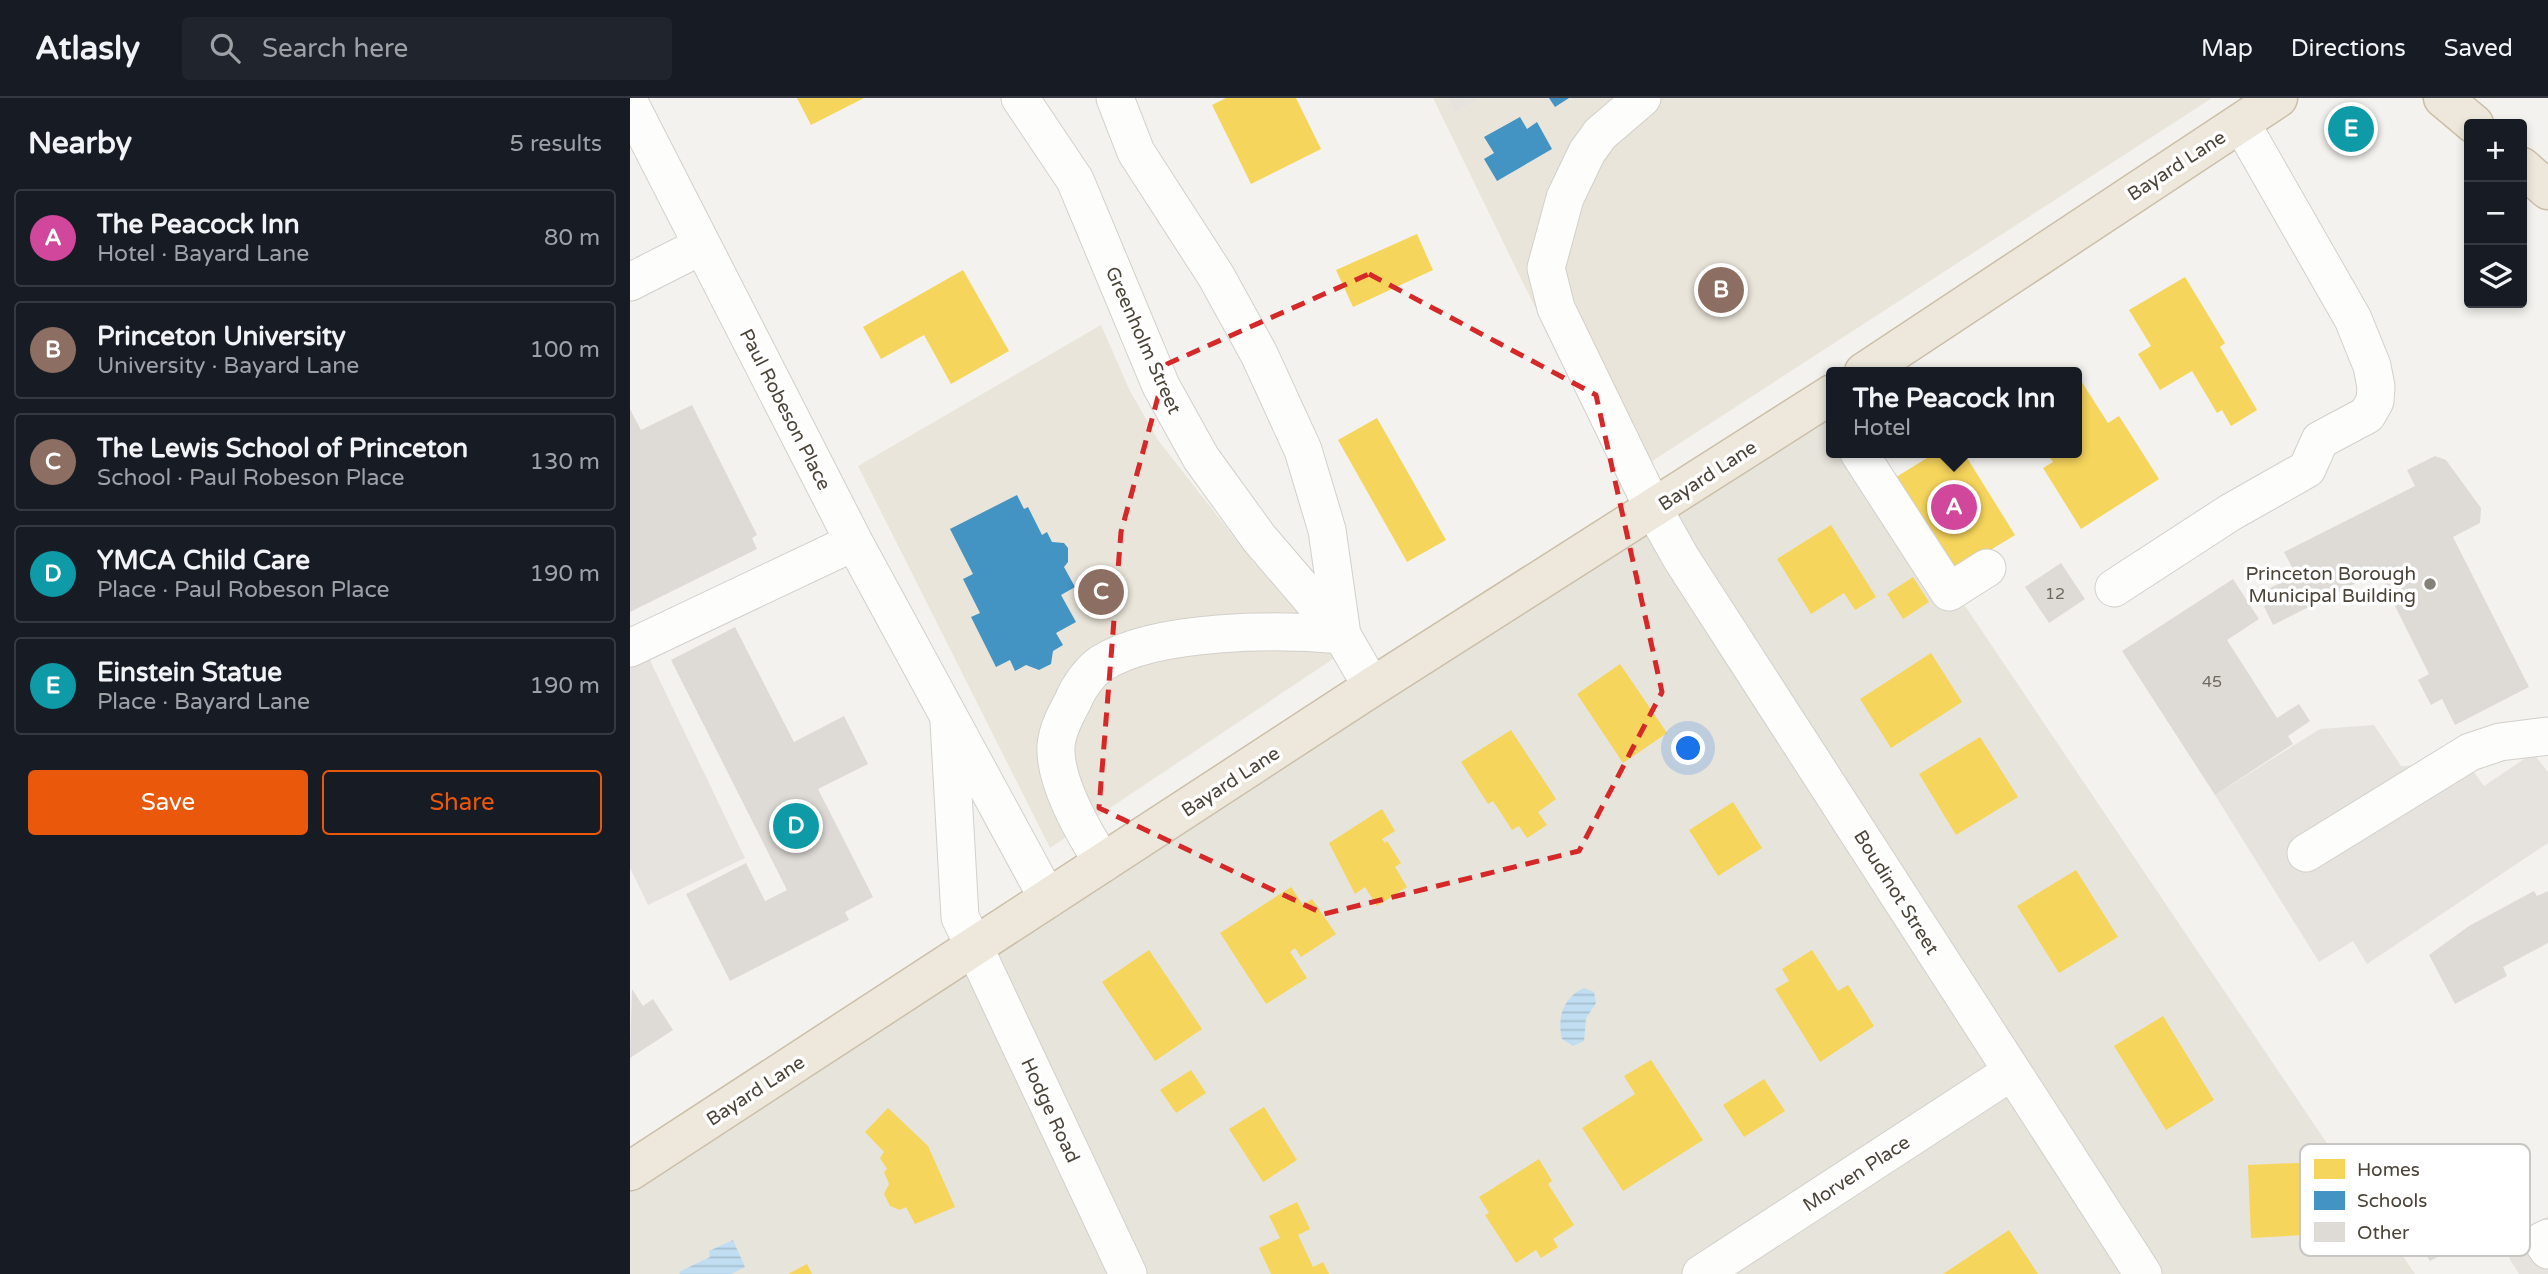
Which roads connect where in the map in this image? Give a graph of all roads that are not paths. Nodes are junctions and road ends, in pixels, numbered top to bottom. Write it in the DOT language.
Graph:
graph roads {
  1 [pos="1020,98"];
  2 [pos="1115,98"];
  3 [pos="1642,98"];
  4 [pos="2278,98"];
  5 [pos="2442,98"];
  6 [pos="630,104"];
  7 [pos="2468,119"];
  8 [pos="2241,123"];
  9 [pos="2527,171"];
  10 [pos="2548,190"];
  11 [pos="701,246"];
  12 [pos="630,282"];
  13 [pos="1872,367"];
  14 [pos="1826,402"];
  15 [pos="1862,458"];
  16 [pos="1654,510"];
  17 [pos="854,542"];
  18 [pos="1987,568"];
  19 [pos="2114,588"];
  20 [pos="1342,635"];
  21 [pos="630,648"];
  22 [pos="1372,687"];
  23 [pos="948,710"];
  24 [pos="2548,736"];
  25 [pos="2306,853"];
  26 [pos="1103,863"];
  27 [pos="1048,899"];
  28 [pos="973,947"];
  29 [pos="2011,1072"];
  30 [pos="630,1171"];
  31 [pos="2548,1238"];
  32 [pos="2548,1250"];
  33 [pos="1128,1274"];
  34 [pos="1701,1274"];
  35 [pos="2143,1274"];
  1 -- 20 [label="street, Greenholm Street"];
  2 -- 20 [label="street, Greenholm Street"];
  3 -- 16 [label="street, Boudinot Street"];
  4 -- 8 [label="highway, Bayard Lane"];
  5 -- 7 [label="highway"];
  6 -- 11 [label="street, Paul Robeson Place"];
  8 -- 13 [label="highway, Bayard Lane"];
  8 -- 19 [label="street"];
  9 -- 10 [label="highway"];
  11 -- 12 [label="street"];
  11 -- 17 [label="street, Paul Robeson Place"];
  14 -- 16 [label="highway, Bayard Lane"];
  15 -- 18 [label="street"];
  16 -- 22 [label="highway, Bayard Lane"];
  16 -- 29 [label="street, Boudinot Street"];
  17 -- 21 [label="street"];
  17 -- 23 [label="street, Paul Robeson Place"];
  20 -- 22 [label="street, Greenholm Street"];
  20 -- 26 [label="street"];
  22 -- 26 [label="highway, Bayard Lane"];
  23 -- 27 [label="street, Paul Robeson Place"];
  23 -- 28 [label="street, Paul Robeson Place"];
  24 -- 25 [label="street"];
  26 -- 27 [label="highway, Bayard Lane"];
  27 -- 28 [label="highway, Bayard Lane"];
  28 -- 30 [label="highway, Bayard Lane"];
  28 -- 33 [label="street, Hodge Road"];
  29 -- 34 [label="street, Morven Place"];
  29 -- 35 [label="street, Boudinot Street"];
  31 -- 32 [label="street"];
}
